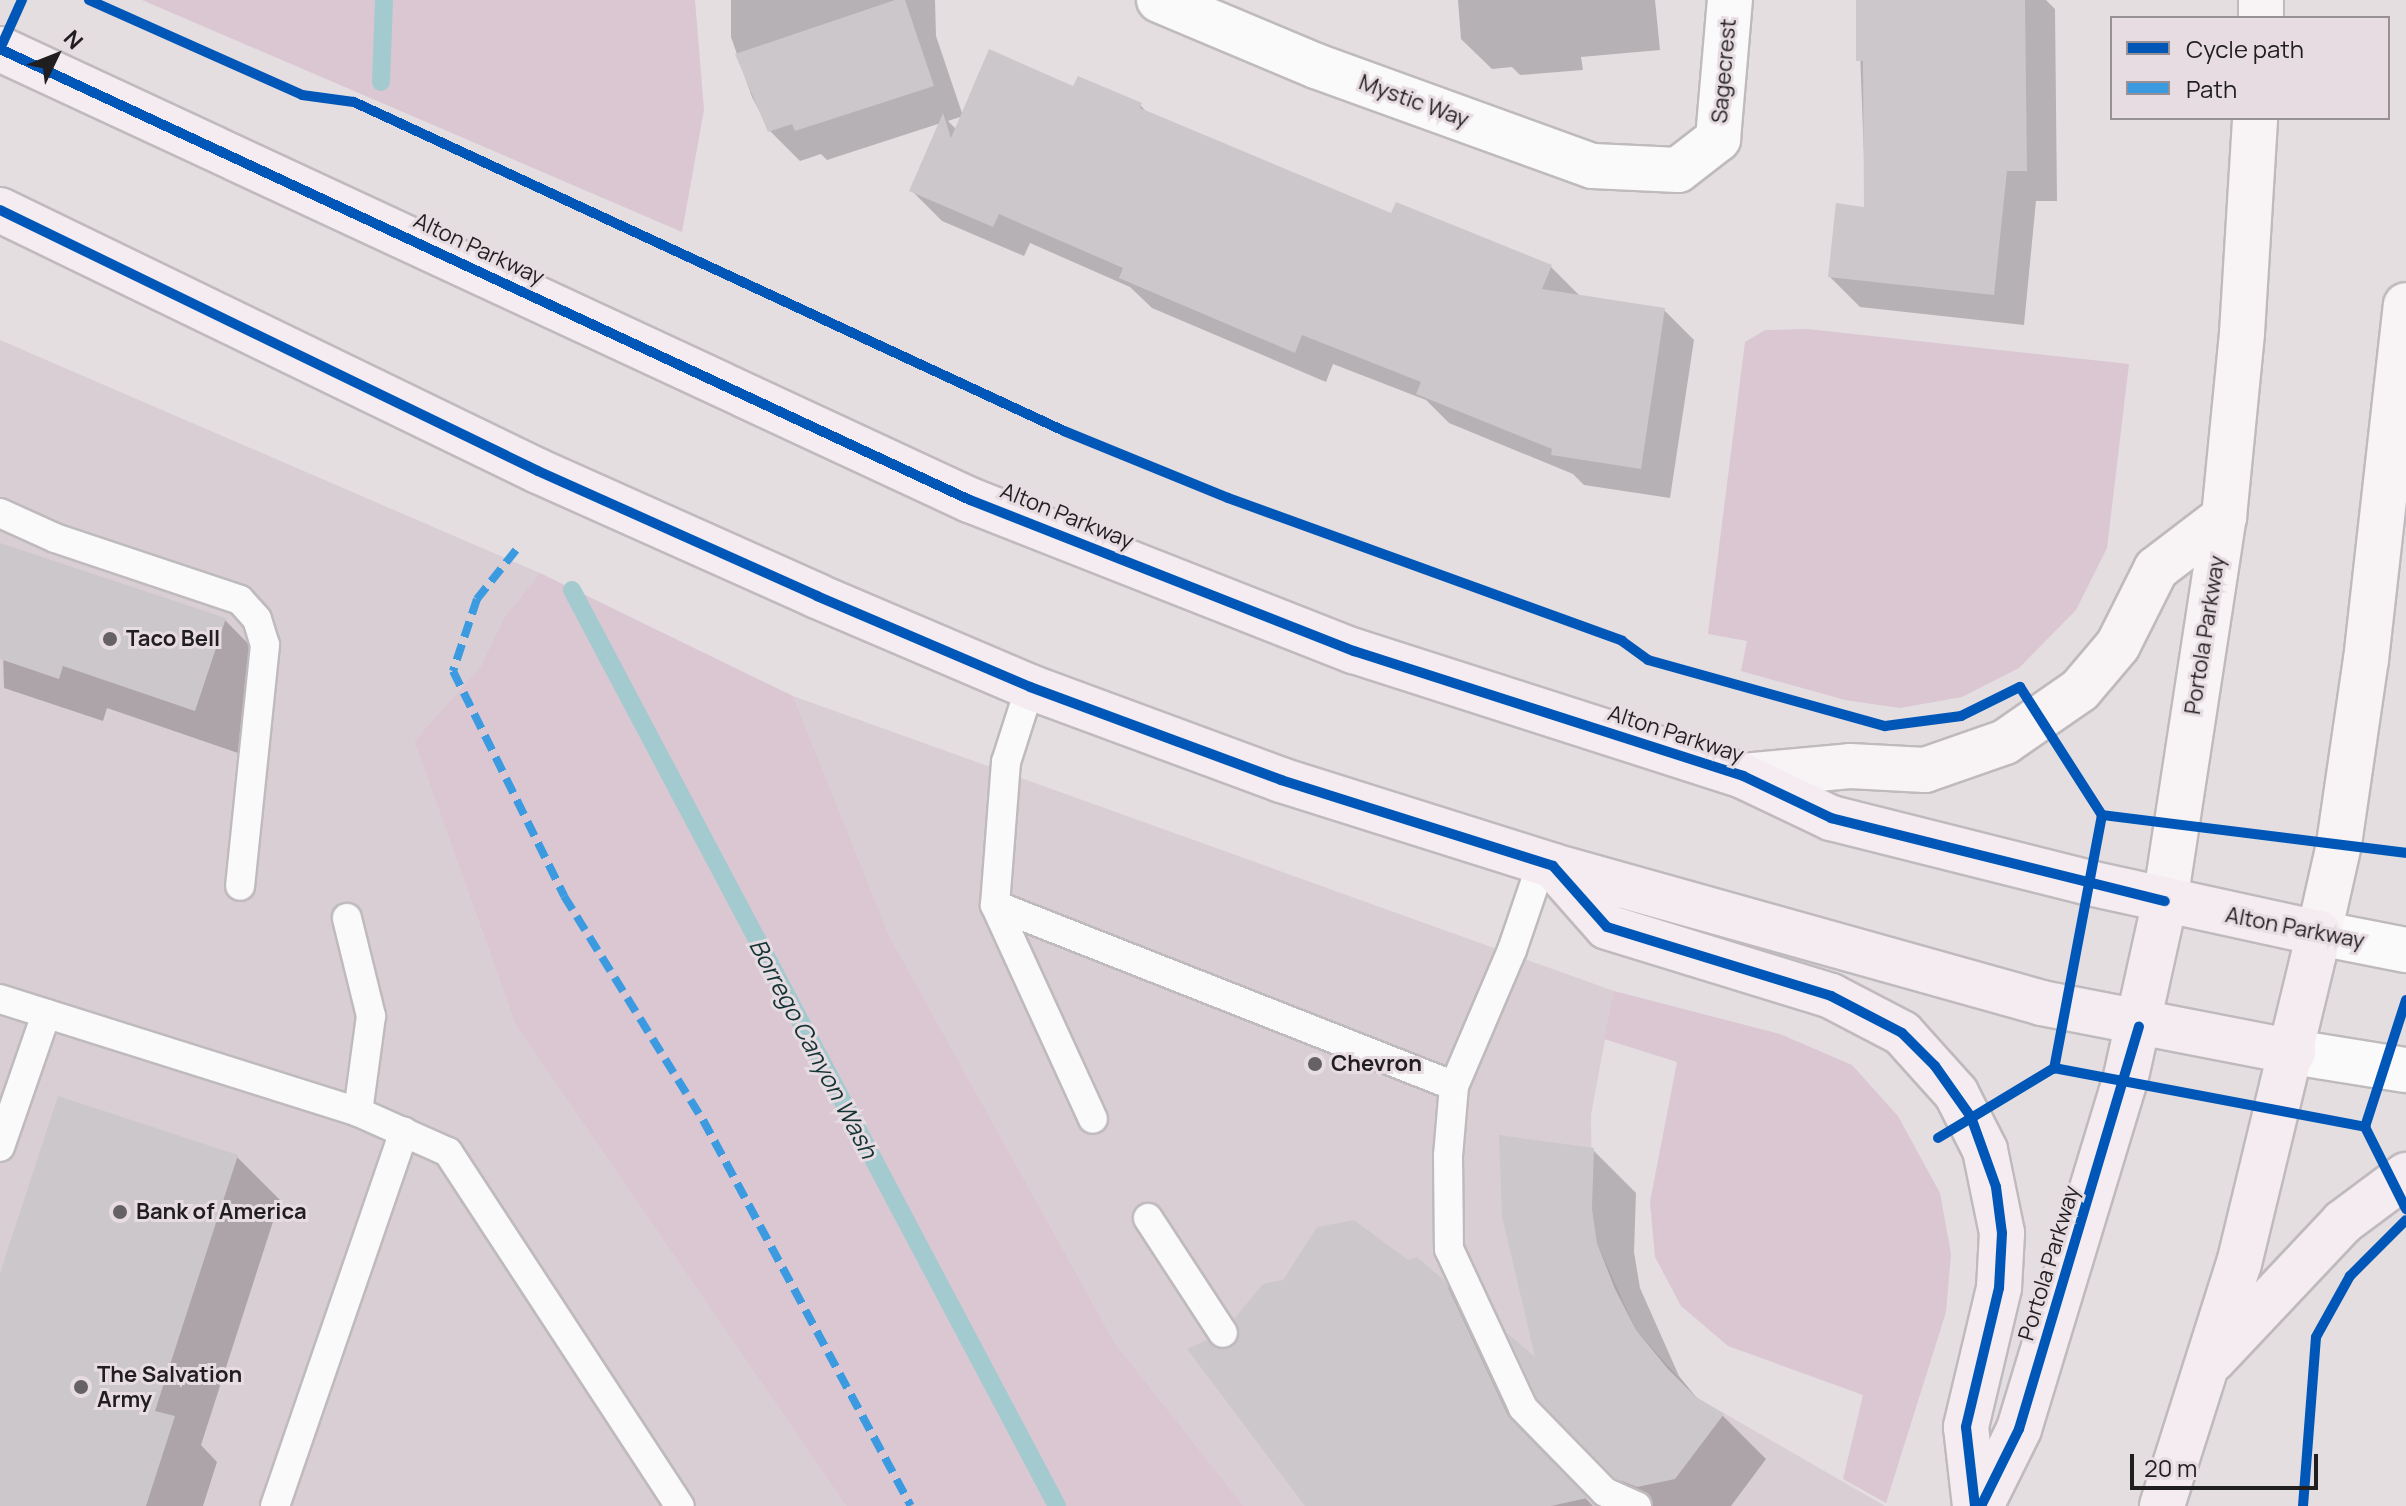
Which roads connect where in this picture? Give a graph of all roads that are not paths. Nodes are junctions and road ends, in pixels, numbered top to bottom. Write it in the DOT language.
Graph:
graph roads {
  1 [pos="1159,0"];
  2 [pos="1730,0"];
  3 [pos="0,49"];
  4 [pos="2255,120"];
  5 [pos="1678,170"];
  6 [pos="0,210"];
  7 [pos="2406,305"];
  8 [pos="0,513"];
  9 [pos="2224,517"];
  10 [pos="1030,687"];
  11 [pos="1743,776"];
  12 [pos="1547,864"];
  13 [pos="240,886"];
  14 [pos="2165,901"];
  15 [pos="995,905"];
  16 [pos="347,918"];
  17 [pos="2319,933"];
  18 [pos="2406,950"];
  19 [pos="0,999"];
  20 [pos="46,1014"];
  21 [pos="2139,1026"];
  22 [pos="2293,1052"];
  23 [pos="2406,1070"];
  24 [pos="1454,1086"];
  25 [pos="358,1112"];
  26 [pos="1093,1119"];
  27 [pos="404,1132"];
  28 [pos="0,1147"];
  29 [pos="2406,1175"];
  30 [pos="1148,1218"];
  31 [pos="1223,1333"];
  32 [pos="2209,1364"];
  33 [pos="275,1506"];
  34 [pos="680,1506"];
  35 [pos="1637,1506"];
  36 [pos="1978,1506"];
  37 [pos="2162,1506"];
  1 -- 5 [label="street, Mystic Way"];
  2 -- 5 [label="street, Sagecrest"];
  3 -- 11 [label="main road, Alton Parkway"];
  4 -- 9 [label="main road, Portola Parkway"];
  6 -- 10 [label="main road"];
  7 -- 17 [label="main road"];
  8 -- 13 [label="lane"];
  9 -- 11 [label="main road"];
  9 -- 14 [label="main road, Portola Parkway"];
  10 -- 12 [label="main road"];
  10 -- 15 [label="lane"];
  11 -- 14 [label="main road, Alton Parkway"];
  12 -- 21 [label="main road"];
  12 -- 24 [label="lane"];
  12 -- 36 [label="main road"];
  14 -- 17 [label="main road, Alton Parkway"];
  14 -- 21 [label="main road, Portola Parkway"];
  15 -- 24 [label="lane"];
  15 -- 26 [label="lane"];
  16 -- 25 [label="lane"];
  17 -- 18 [label="street, Alton Parkway"];
  17 -- 22 [label="main road"];
  19 -- 20 [label="lane"];
  20 -- 25 [label="lane"];
  20 -- 28 [label="lane"];
  21 -- 22 [label="main road"];
  21 -- 36 [label="main road, Portola Parkway"];
  22 -- 23 [label="street"];
  22 -- 32 [label="main road"];
  24 -- 35 [label="lane"];
  25 -- 27 [label="lane"];
  27 -- 33 [label="lane"];
  27 -- 34 [label="lane"];
  29 -- 32 [label="main road"];
  30 -- 31 [label="lane"];
  32 -- 37 [label="main road"];
}
